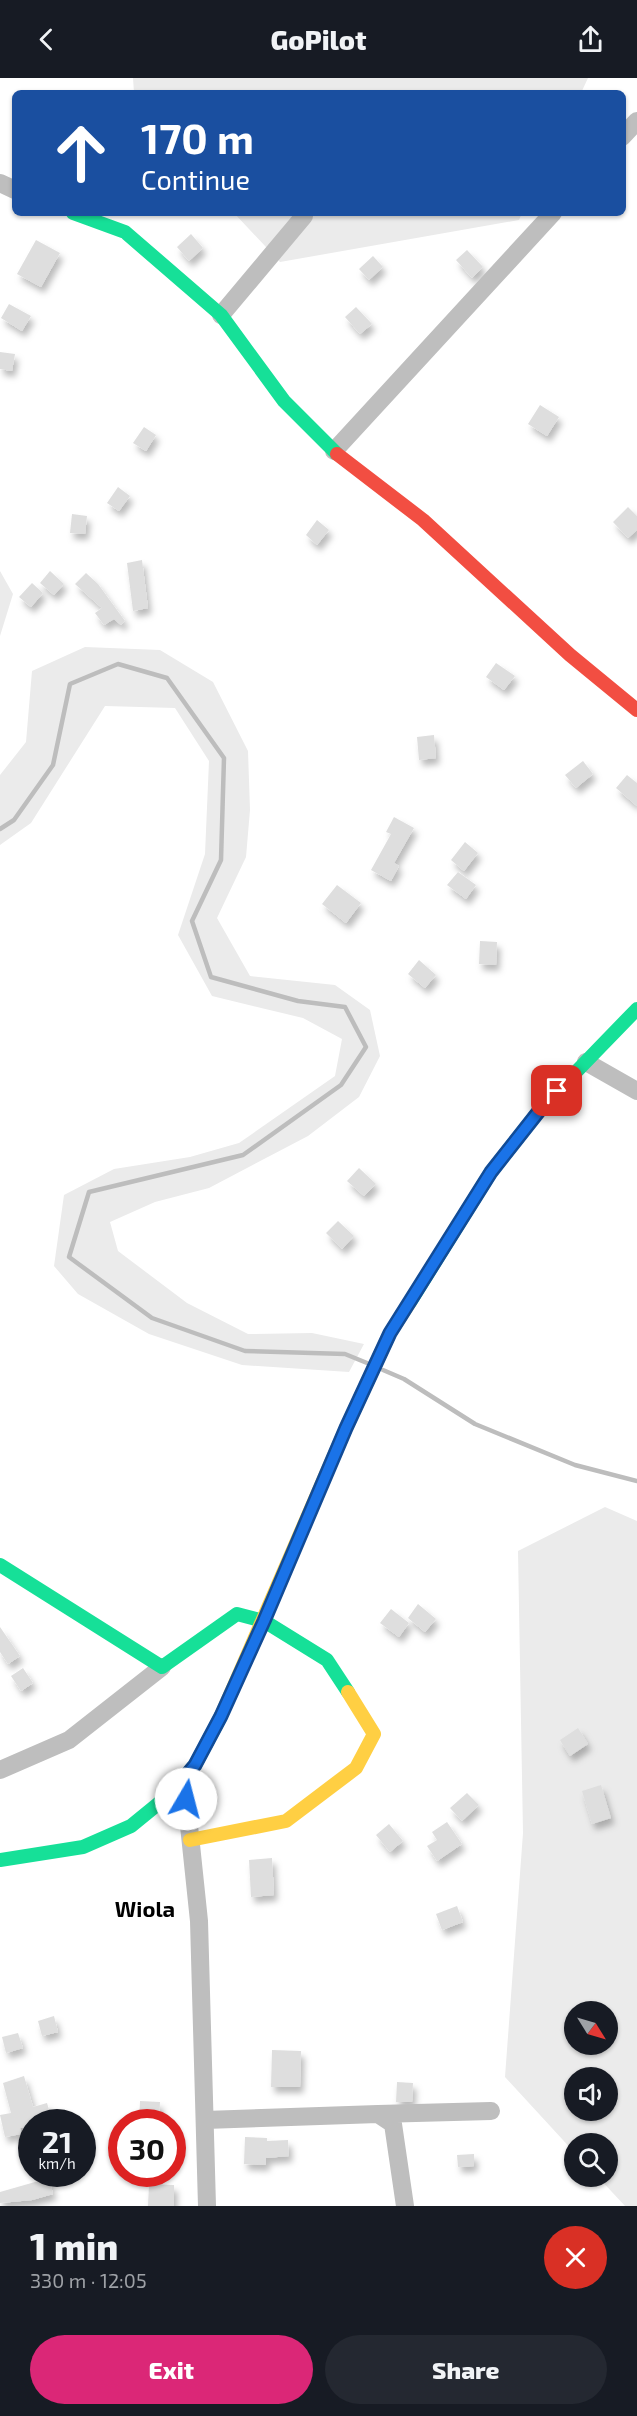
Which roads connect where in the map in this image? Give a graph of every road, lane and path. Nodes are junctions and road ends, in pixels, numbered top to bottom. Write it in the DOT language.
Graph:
graph roads {
  1 [pos="637,122"];
  2 [pos="626,133"];
  3 [pos="82,216"];
  4 [pos="304,216"];
  5 [pos="550,216"];
  6 [pos="221,315"];
  7 [pos="334,451"];
  8 [pos="637,710"];
  9 [pos="637,1010"];
  10 [pos="586,1062"];
  11 [pos="637,1091"];
  12 [pos="0,1565"];
  13 [pos="264,1621"];
  14 [pos="162,1667"];
  15 [pos="0,1770"];
  16 [pos="184,1778"];
  17 [pos="190,1840"];
  18 [pos="0,1860"];
  19 [pos="491,2111"];
  20 [pos="378,2114"];
  21 [pos="205,2120"];
  22 [pos="207,2206"];
  23 [pos="405,2206"];
  1 -- 2 [label="street"];
  3 -- 6 [label="street"];
  4 -- 6 [label="street"];
  5 -- 7 [label="street"];
  6 -- 7 [label="street"];
  7 -- 8 [label="street"];
  9 -- 10 [label="street"];
  10 -- 11 [label="street"];
  10 -- 13 [label="street"];
  12 -- 14 [label="street"];
  13 -- 14 [label="street"];
  13 -- 16 [label="street"];
  13 -- 17 [label="street"];
  14 -- 15 [label="street"];
  16 -- 17 [label="street"];
  16 -- 18 [label="street"];
  17 -- 21 [label="street"];
  19 -- 20 [label="street"];
  20 -- 21 [label="street"];
  20 -- 23 [label="street"];
  21 -- 22 [label="street"];
}
